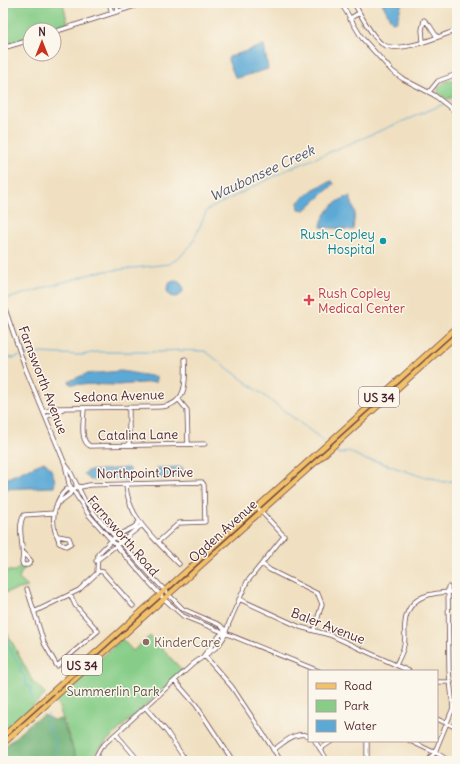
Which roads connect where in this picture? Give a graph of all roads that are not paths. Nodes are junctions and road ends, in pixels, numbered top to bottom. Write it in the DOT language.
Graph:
graph roads {
  1 [pos="109,3"];
  2 [pos="115,3"];
  3 [pos="144,3"];
  4 [pos="341,3"];
  5 [pos="354,3"];
  6 [pos="118,11"];
  7 [pos="112,13"];
  8 [pos="359,13"];
  9 [pos="349,19"];
  10 [pos="62,29"];
  11 [pos="457,30"];
  12 [pos="437,37"];
  13 [pos="423,41"];
  14 [pos="22,42"];
  15 [pos="3,48"];
  16 [pos="457,74"];
  17 [pos="429,92"];
  18 [pos="457,113"];
  19 [pos="3,304"];
  20 [pos="457,327"];
  21 [pos="457,335"];
  22 [pos="185,359"];
  23 [pos="178,400"];
  24 [pos="129,407"];
  25 [pos="84,408"];
  26 [pos="64,409"];
  27 [pos="44,412"];
  28 [pos="46,417"];
  29 [pos="188,444"];
  30 [pos="205,444"];
  31 [pos="129,446"];
  32 [pos="65,464"];
  33 [pos="126,484"];
  34 [pos="89,485"];
  35 [pos="77,486"];
  36 [pos="72,490"];
  37 [pos="83,498"];
  38 [pos="257,507"];
  39 [pos="261,512"];
  40 [pos="54,513"];
  41 [pos="141,523"];
  42 [pos="58,536"];
  43 [pos="116,536"];
  44 [pos="112,540"];
  45 [pos="120,541"];
  46 [pos="158,542"];
  47 [pos="116,545"];
  48 [pos="24,553"];
  49 [pos="96,561"];
  50 [pos="179,564"];
  51 [pos="262,564"];
  52 [pos="98,571"];
  53 [pos="448,587"];
  54 [pos="27,588"];
  55 [pos="164,590"];
  56 [pos="448,592"];
  57 [pos="457,592"];
  58 [pos="70,594"];
  59 [pos="160,594"];
  60 [pos="168,595"];
  61 [pos="164,599"];
  62 [pos="239,599"];
  63 [pos="133,606"];
  64 [pos="34,612"];
  65 [pos="314,630"];
  66 [pos="226,632"];
  67 [pos="204,655"];
  68 [pos="396,665"];
  69 [pos="317,670"];
  70 [pos="407,670"];
  71 [pos="175,681"];
  72 [pos="438,682"];
  73 [pos="451,682"];
  74 [pos="145,707"];
  75 [pos="438,719"];
  76 [pos="448,724"];
  77 [pos="457,728"];
  78 [pos="116,734"];
  79 [pos="3,736"];
  80 [pos="308,736"];
  81 [pos="316,742"];
  82 [pos="330,742"];
  83 [pos="367,742"];
  84 [pos="412,742"];
  85 [pos="3,744"];
  86 [pos="320,748"];
  87 [pos="273,750"];
  88 [pos="435,752"];
  89 [pos="96,761"];
  90 [pos="139,761"];
  91 [pos="186,761"];
  92 [pos="233,761"];
  93 [pos="281,761"];
  94 [pos="328,761"];
  95 [pos="367,761"];
  96 [pos="428,761"];
  97 [pos="448,761"];
  1 -- 7 [label="street"];
  2 -- 6 [label="street"];
  3 -- 6 [label="street"];
  4 -- 9 [label="street"];
  5 -- 8 [label="street"];
  6 -- 7 [label="street"];
  7 -- 10 [label="street"];
  8 -- 9 [label="street"];
  8 -- 13 [label="street"];
  9 -- 17 [label="street"];
  11 -- 12 [label="street"];
  12 -- 13 [label="street"];
  12 -- 13 [label="street"];
  14 -- 15 [label="street"];
  16 -- 17 [label="street"];
  17 -- 18 [label="street"];
  19 -- 27 [label="street, Farnsworth Avenue"];
  20 -- 38 [label="main road, Ogden Avenue / US 34"];
  21 -- 39 [label="main road, Ogden Avenue / US 34"];
  22 -- 23 [label="street, Sedona Avenue"];
  23 -- 24 [label="street, Sedona Avenue"];
  23 -- 29 [label="street"];
  24 -- 25 [label="street, Sedona Avenue"];
  24 -- 31 [label="street"];
  25 -- 26 [label="street, Sedona Avenue"];
  25 -- 31 [label="street, Catalina Lane"];
  26 -- 27 [label="street, Sedona Avenue"];
  26 -- 28 [label="street, Sedona Avenue"];
  27 -- 28 [label="street, Farnsworth Avenue"];
  28 -- 32 [label="street, Farnsworth Avenue"];
  29 -- 30 [label="street, Catalina Lane"];
  29 -- 31 [label="street, Catalina Lane"];
  32 -- 35 [label="street, Farnsworth Avenue"];
  32 -- 36 [label="street, Farnsworth Avenue"];
  33 -- 34 [label="street, Northpoint Drive"];
  33 -- 41 [label="street"];
  33 -- 46 [label="street, Northpoint Drive"];
  34 -- 35 [label="street, Northpoint Drive"];
  34 -- 37 [label="street, Northpoint Drive"];
  35 -- 36 [label="street"];
  35 -- 37 [label="street, Farnsworth Road"];
  36 -- 40 [label="street"];
  36 -- 44 [label="street, Farnsworth Road"];
  37 -- 43 [label="street, Farnsworth Road"];
  38 -- 39 [label="street"];
  38 -- 55 [label="main road, Ogden Avenue / US 34"];
  39 -- 51 [label="street"];
  39 -- 60 [label="main road, Ogden Avenue / US 34"];
  40 -- 42 [label="street"];
  40 -- 48 [label="street"];
  41 -- 43 [label="street"];
  41 -- 45 [label="street"];
  41 -- 46 [label="street"];
  43 -- 44 [label="street"];
  43 -- 45 [label="street, Farnsworth Road"];
  44 -- 47 [label="street, Farnsworth Road"];
  44 -- 49 [label="street"];
  45 -- 47 [label="street"];
  45 -- 55 [label="street, Farnsworth Road"];
  46 -- 50 [label="street"];
  47 -- 49 [label="street"];
  47 -- 59 [label="street, Farnsworth Road"];
  49 -- 52 [label="street"];
  51 -- 62 [label="street"];
  51 -- 65 [label="street"];
  52 -- 58 [label="street"];
  52 -- 63 [label="street"];
  53 -- 56 [label="street"];
  54 -- 64 [label="street"];
  55 -- 59 [label="main road, Ogden Avenue / US 34"];
  55 -- 60 [label="street"];
  56 -- 57 [label="street"];
  56 -- 68 [label="street"];
  56 -- 73 [label="street"];
  58 -- 64 [label="street"];
  58 -- 64 [label="street"];
  59 -- 61 [label="street"];
  59 -- 79 [label="main road, Ogden Avenue / US 34"];
  60 -- 61 [label="main road, Ogden Avenue / US 34"];
  60 -- 66 [label="street"];
  61 -- 66 [label="street"];
  61 -- 85 [label="main road, Ogden Avenue / US 34"];
  62 -- 65 [label="street, Baler Avenue"];
  62 -- 66 [label="street"];
  65 -- 68 [label="street, Baler Avenue"];
  66 -- 67 [label="street"];
  66 -- 69 [label="street"];
  67 -- 71 [label="street"];
  67 -- 87 [label="street"];
  68 -- 70 [label="street, Baler Avenue"];
  71 -- 74 [label="street"];
  71 -- 92 [label="street"];
  72 -- 73 [label="street"];
  73 -- 76 [label="street"];
  74 -- 78 [label="street"];
  74 -- 91 [label="street"];
  75 -- 76 [label="street"];
  76 -- 77 [label="street"];
  76 -- 88 [label="street"];
  78 -- 89 [label="street"];
  78 -- 90 [label="street"];
  80 -- 87 [label="street"];
  81 -- 86 [label="street"];
  82 -- 86 [label="street"];
  83 -- 95 [label="street"];
  84 -- 88 [label="street"];
  86 -- 94 [label="street"];
  87 -- 93 [label="street"];
  88 -- 96 [label="street"];
  88 -- 97 [label="street"];
}
